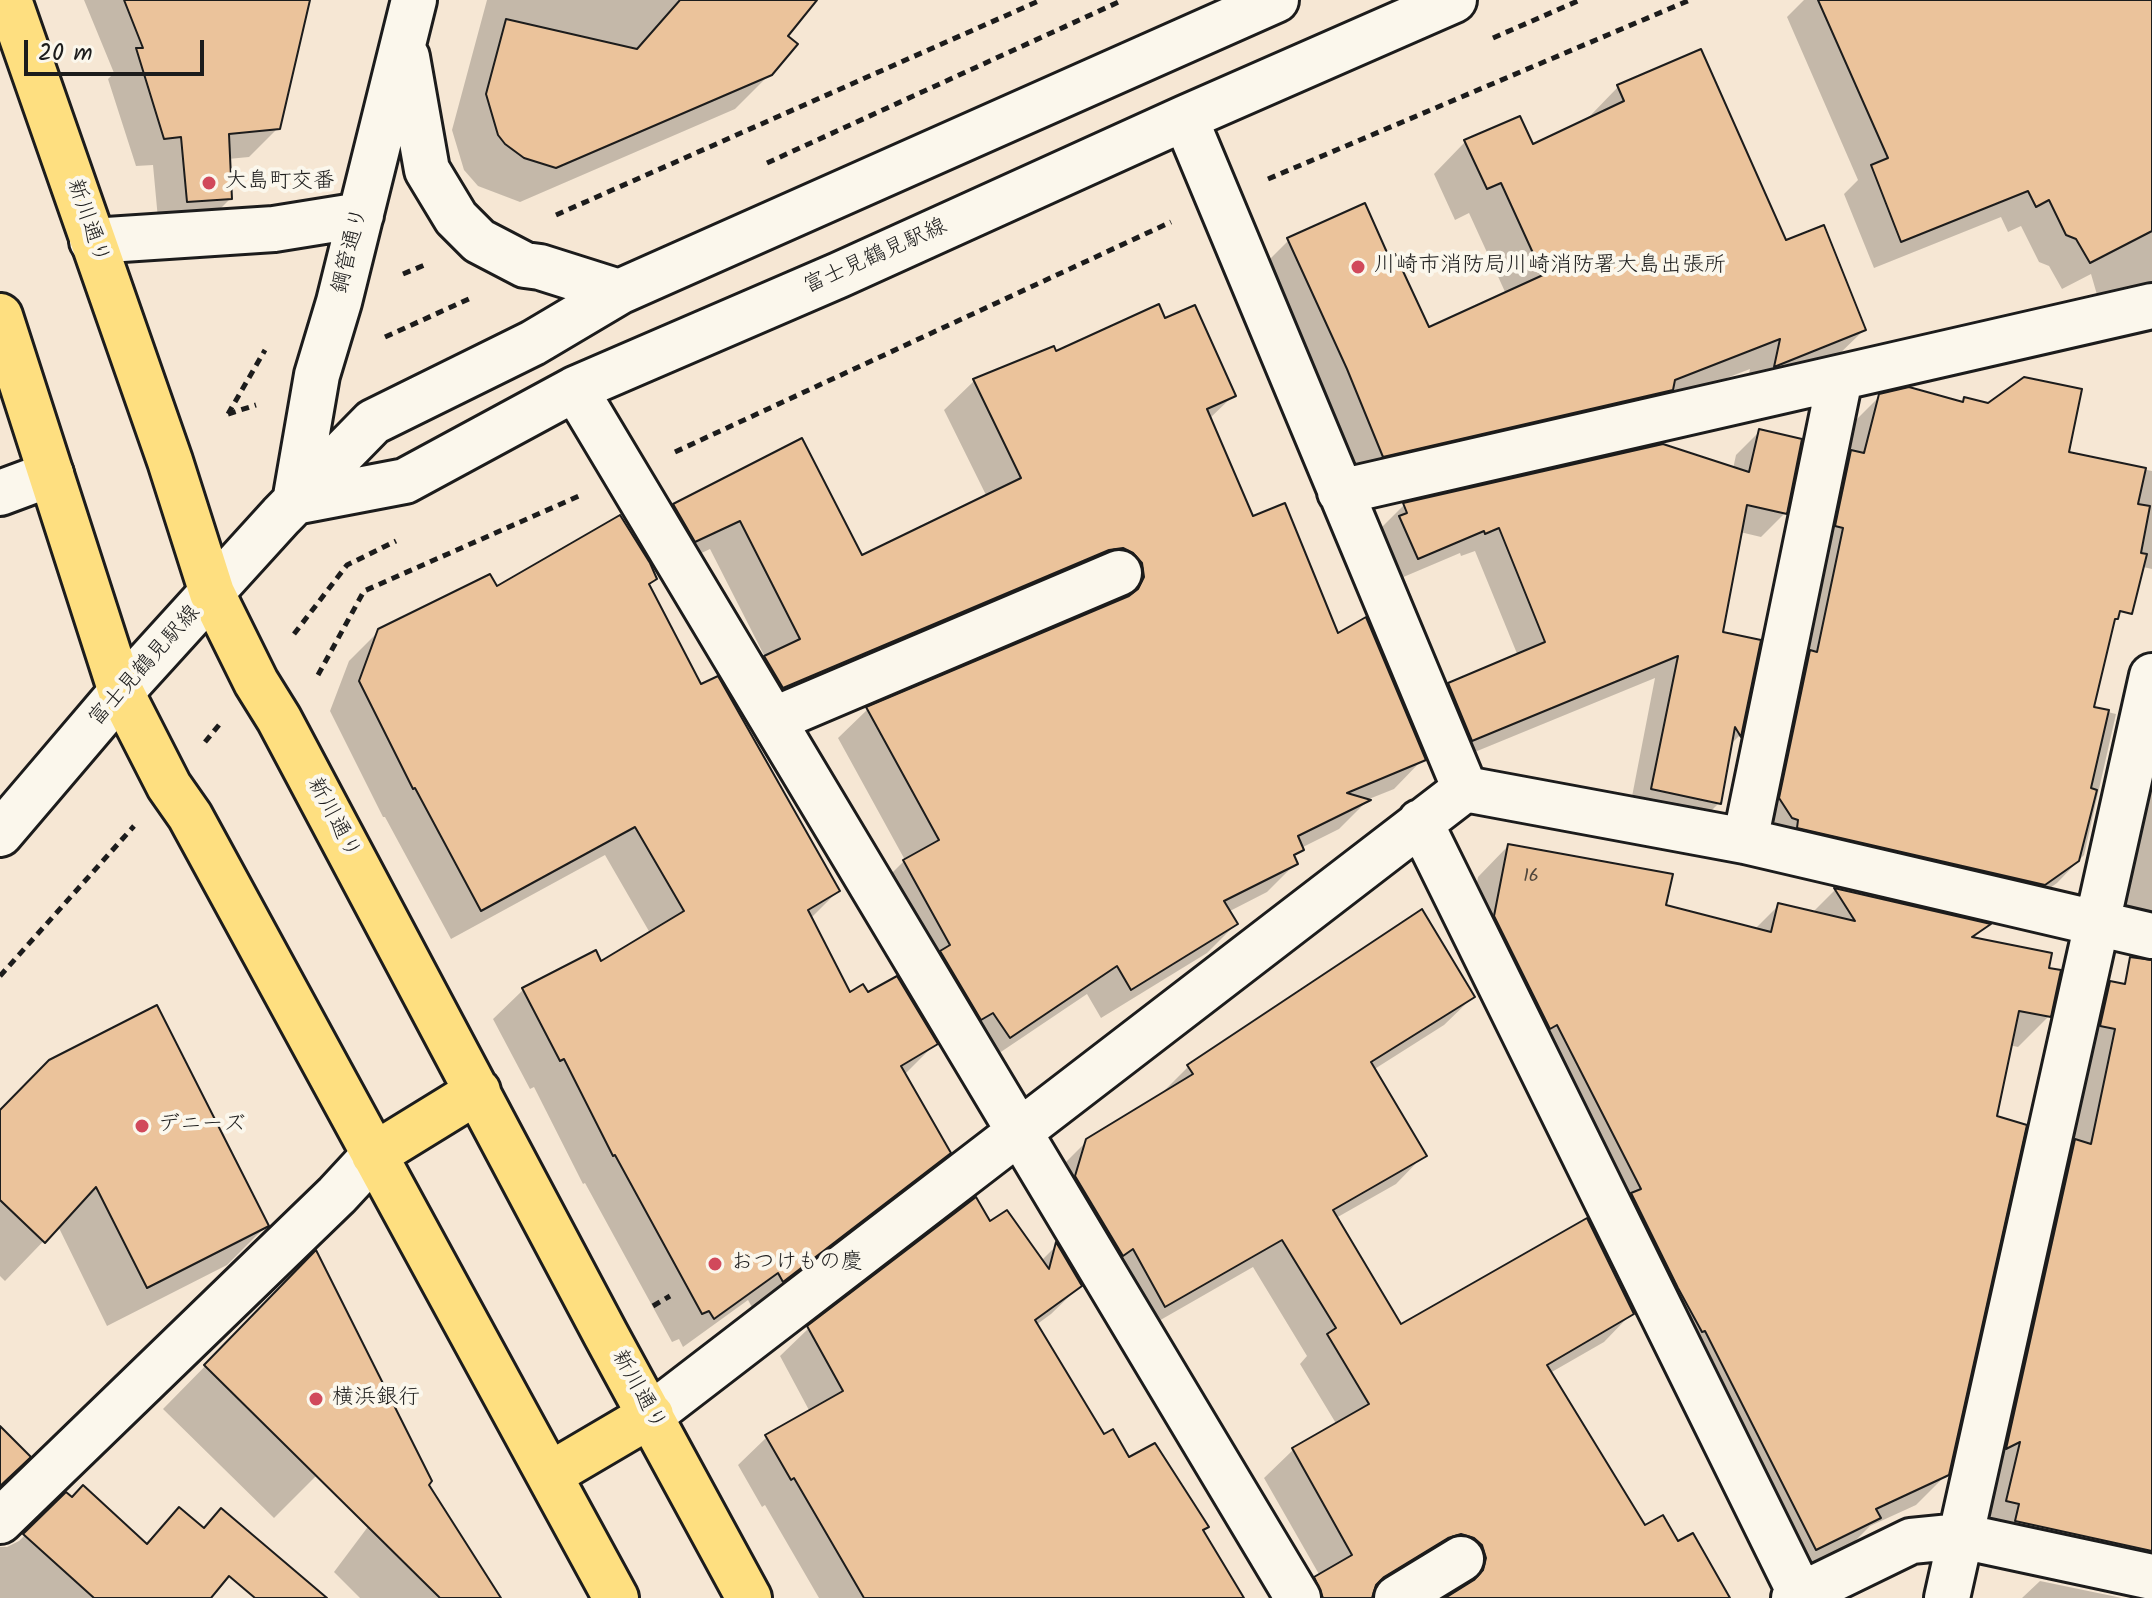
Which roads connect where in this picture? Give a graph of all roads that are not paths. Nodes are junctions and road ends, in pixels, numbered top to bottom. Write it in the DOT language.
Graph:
graph roads {
  1 [pos="9,0"];
  2 [pos="414,0"];
  3 [pos="1276,0"];
  4 [pos="1454,0"];
  5 [pos="405,42"];
  6 [pos="1185,118"];
  7 [pos="361,215"];
  8 [pos="92,241"];
  9 [pos="619,292"];
  10 [pos="2152,306"];
  11 [pos="0,316"];
  12 [pos="1840,378"];
  13 [pos="575,389"];
  14 [pos="51,474"];
  15 [pos="1340,492"];
  16 [pos="0,493"];
  17 [pos="295,502"];
  18 [pos="1119,573"];
  19 [pos="212,593"];
  20 [pos="2152,676"];
  21 [pos="121,692"];
  22 [pos="773,720"];
  23 [pos="1465,789"];
  24 [pos="1420,822"];
  25 [pos="0,834"];
  26 [pos="1745,841"];
  27 [pos="2096,923"];
  28 [pos="2152,936"];
  29 [pos="478,1091"];
  30 [pos="1021,1131"];
  31 [pos="374,1155"];
  32 [pos="651,1415"];
  33 [pos="549,1475"];
  34 [pos="0,1521"];
  35 [pos="1961,1536"];
  36 [pos="1461,1559"];
  37 [pos="2152,1577"];
  38 [pos="1798,1596"];
  39 [pos="616,1598"];
  40 [pos="749,1598"];
  41 [pos="1298,1598"];
  42 [pos="1397,1598"];
  43 [pos="1947,1598"];
  1 -- 8 [label="main road, 新川通り"];
  2 -- 5 [label="street, 鋼管通り"];
  3 -- 9 [label="street, 富士見鶴見駅線"];
  4 -- 6 [label="street, 富士見鶴見駅線"];
  5 -- 7 [label="street, 鋼管通り"];
  5 -- 9 [label="street"];
  6 -- 13 [label="street, 富士見鶴見駅線"];
  6 -- 15 [label="street"];
  7 -- 8 [label="street"];
  7 -- 17 [label="street, 鋼管通り"];
  8 -- 19 [label="main road, 新川通り"];
  9 -- 17 [label="street, 富士見鶴見駅線"];
  10 -- 12 [label="street"];
  11 -- 14 [label="main road"];
  12 -- 15 [label="street"];
  12 -- 26 [label="street"];
  13 -- 17 [label="street, 富士見鶴見駅線"];
  13 -- 22 [label="street"];
  14 -- 16 [label="street"];
  14 -- 21 [label="main road"];
  15 -- 23 [label="street"];
  17 -- 19 [label="street, 富士見鶴見駅線"];
  18 -- 22 [label="street"];
  19 -- 21 [label="street, 富士見鶴見駅線"];
  19 -- 29 [label="main road, 新川通り"];
  20 -- 27 [label="street"];
  21 -- 25 [label="street, 富士見鶴見駅線"];
  21 -- 31 [label="main road"];
  22 -- 30 [label="street"];
  23 -- 24 [label="street"];
  23 -- 26 [label="street"];
  24 -- 30 [label="street"];
  24 -- 38 [label="street"];
  26 -- 27 [label="street"];
  27 -- 28 [label="street"];
  27 -- 35 [label="street"];
  29 -- 31 [label="main road"];
  29 -- 32 [label="main road, 新川通り"];
  30 -- 32 [label="street"];
  30 -- 41 [label="street"];
  31 -- 33 [label="main road"];
  31 -- 34 [label="street"];
  32 -- 33 [label="main road"];
  32 -- 40 [label="main road, 新川通り"];
  33 -- 39 [label="main road"];
  35 -- 37 [label="street"];
  35 -- 38 [label="street"];
  35 -- 43 [label="street"];
  36 -- 42 [label="street"];
}
